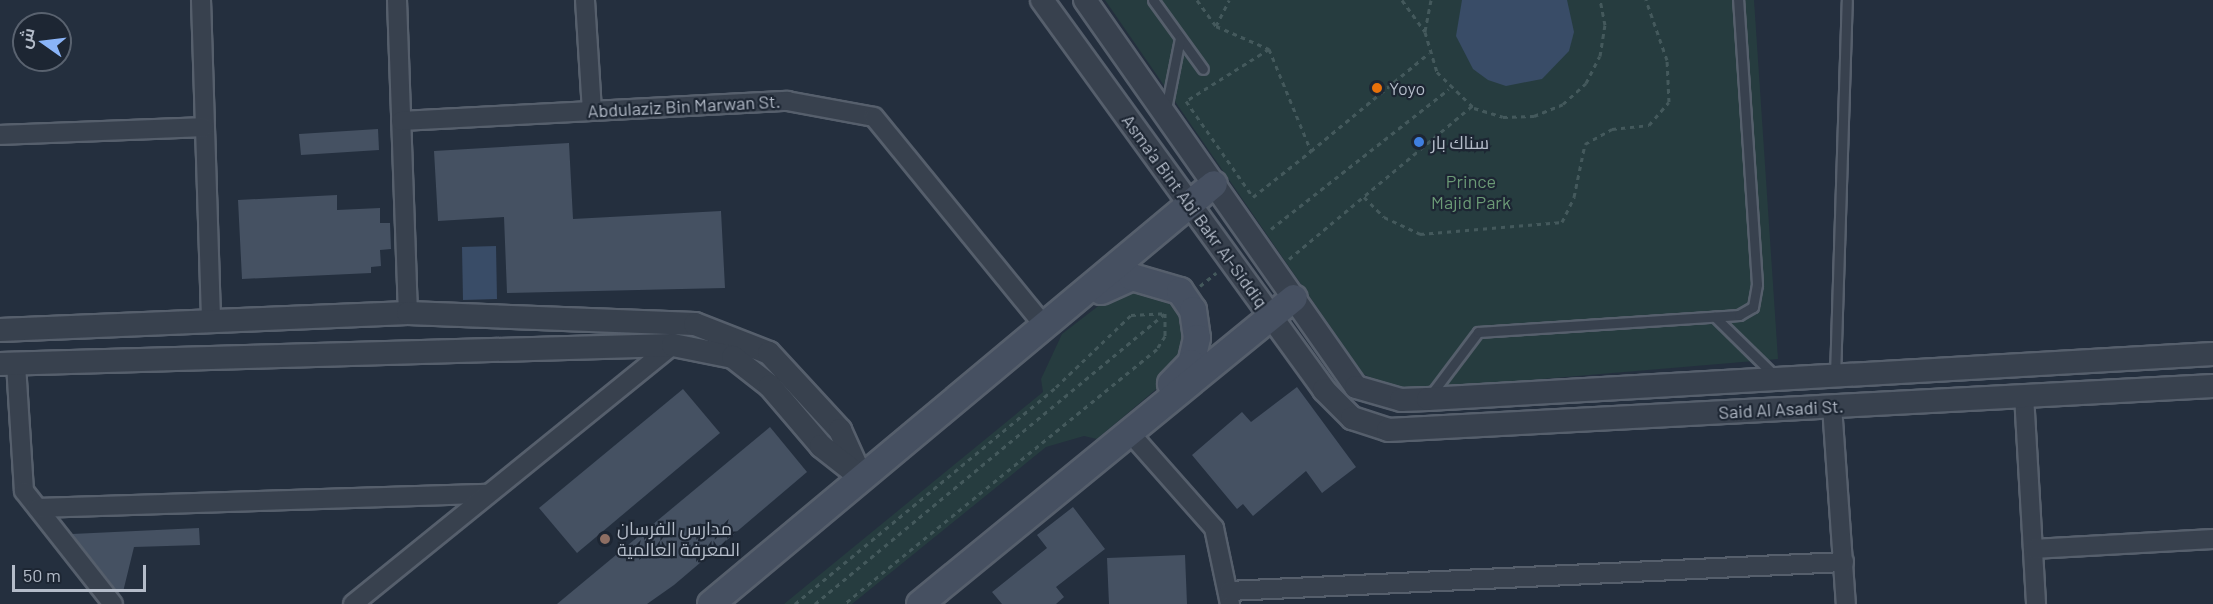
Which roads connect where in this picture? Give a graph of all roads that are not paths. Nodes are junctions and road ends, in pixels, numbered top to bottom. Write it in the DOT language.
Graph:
graph roads {
  1 [pos="201,0"];
  2 [pos="397,0"];
  3 [pos="585,0"];
  4 [pos="1042,0"];
  5 [pos="1085,0"];
  6 [pos="1153,0"];
  7 [pos="1738,0"];
  8 [pos="1847,0"];
  9 [pos="1180,38"];
  10 [pos="1203,69"];
  11 [pos="592,111"];
  12 [pos="1165,114"];
  13 [pos="401,121"];
  14 [pos="204,127"];
  15 [pos="0,135"];
  16 [pos="1214,184"];
  17 [pos="1191,203"];
  18 [pos="1294,298"];
  19 [pos="408,313"];
  20 [pos="1270,316"];
  21 [pos="302,317"];
  22 [pos="1715,317"];
  23 [pos="211,321"];
  24 [pos="1045,327"];
  25 [pos="0,330"];
  26 [pos="673,345"];
  27 [pos="308,352"];
  28 [pos="2213,354"];
  29 [pos="8,364"];
  30 [pos="1835,376"];
  31 [pos="1778,379"];
  32 [pos="2213,386"];
  33 [pos="1356,387"];
  34 [pos="2024,395"];
  35 [pos="1428,399"];
  36 [pos="1832,406"];
  37 [pos="1352,418"];
  38 [pos="1130,433"];
  39 [pos="862,479"];
  40 [pos="486,494"];
  41 [pos="38,508"];
  42 [pos="2213,539"];
  43 [pos="2033,549"];
  44 [pos="1844,562"];
  45 [pos="1230,597"];
  46 [pos="113,604"];
  47 [pos="353,604"];
  48 [pos="711,604"];
  49 [pos="920,604"];
  50 [pos="1846,604"];
  51 [pos="2036,604"];
  1 -- 14 [label="street"];
  2 -- 13 [label="street"];
  3 -- 11 [label="street"];
  4 -- 17 [label="street, Asma'a Bint Abi Bakr Al-Siddiq"];
  5 -- 12 [label="street, Asma'a Bint Abi Bakr Al-Siddiq"];
  6 -- 9 [label="lane"];
  7 -- 22 [label="lane"];
  8 -- 30 [label="lane"];
  9 -- 10 [label="lane"];
  9 -- 12 [label="lane"];
  11 -- 13 [label="street, Abdulaziz Bin Marwan St."];
  11 -- 24 [label="street, Abdulaziz Bin Marwan St."];
  12 -- 16 [label="street, Asma'a Bint Abi Bakr Al-Siddiq"];
  13 -- 19 [label="street"];
  14 -- 15 [label="street"];
  14 -- 23 [label="street"];
  16 -- 17 [label="main road"];
  16 -- 18 [label="street, Asma'a Bint Abi Bakr Al-Siddiq"];
  17 -- 20 [label="street, Asma'a Bint Abi Bakr Al-Siddiq"];
  17 -- 24 [label="main road"];
  18 -- 20 [label="main road"];
  18 -- 33 [label="street, Asma'a Bint Abi Bakr Al-Siddiq"];
  19 -- 21 [label="street"];
  19 -- 39 [label="street"];
  20 -- 37 [label="street, Asma'a Bint Abi Bakr Al-Siddiq"];
  20 -- 38 [label="main road"];
  21 -- 23 [label="street"];
  21 -- 27 [label="street"];
  22 -- 31 [label="lane"];
  22 -- 35 [label="lane"];
  23 -- 25 [label="street"];
  24 -- 38 [label="main road"];
  24 -- 39 [label="main road"];
  26 -- 27 [label="street"];
  26 -- 39 [label="street"];
  26 -- 40 [label="street"];
  27 -- 29 [label="street"];
  28 -- 30 [label="street, Said Al Asadi St."];
  29 -- 41 [label="street"];
  30 -- 31 [label="street, Said Al Asadi St."];
  31 -- 35 [label="street, Said Al Asadi St."];
  32 -- 34 [label="street, Said Al Asadi St."];
  33 -- 35 [label="street, Said Al Asadi St."];
  34 -- 36 [label="street, Said Al Asadi St."];
  34 -- 43 [label="street"];
  36 -- 37 [label="street, Said Al Asadi St."];
  36 -- 44 [label="street"];
  38 -- 45 [label="street"];
  38 -- 49 [label="main road"];
  39 -- 48 [label="main road"];
  40 -- 41 [label="street"];
  40 -- 47 [label="street"];
  41 -- 46 [label="street"];
  42 -- 43 [label="street"];
  43 -- 51 [label="street"];
  44 -- 45 [label="street"];
  44 -- 50 [label="street"];
}
